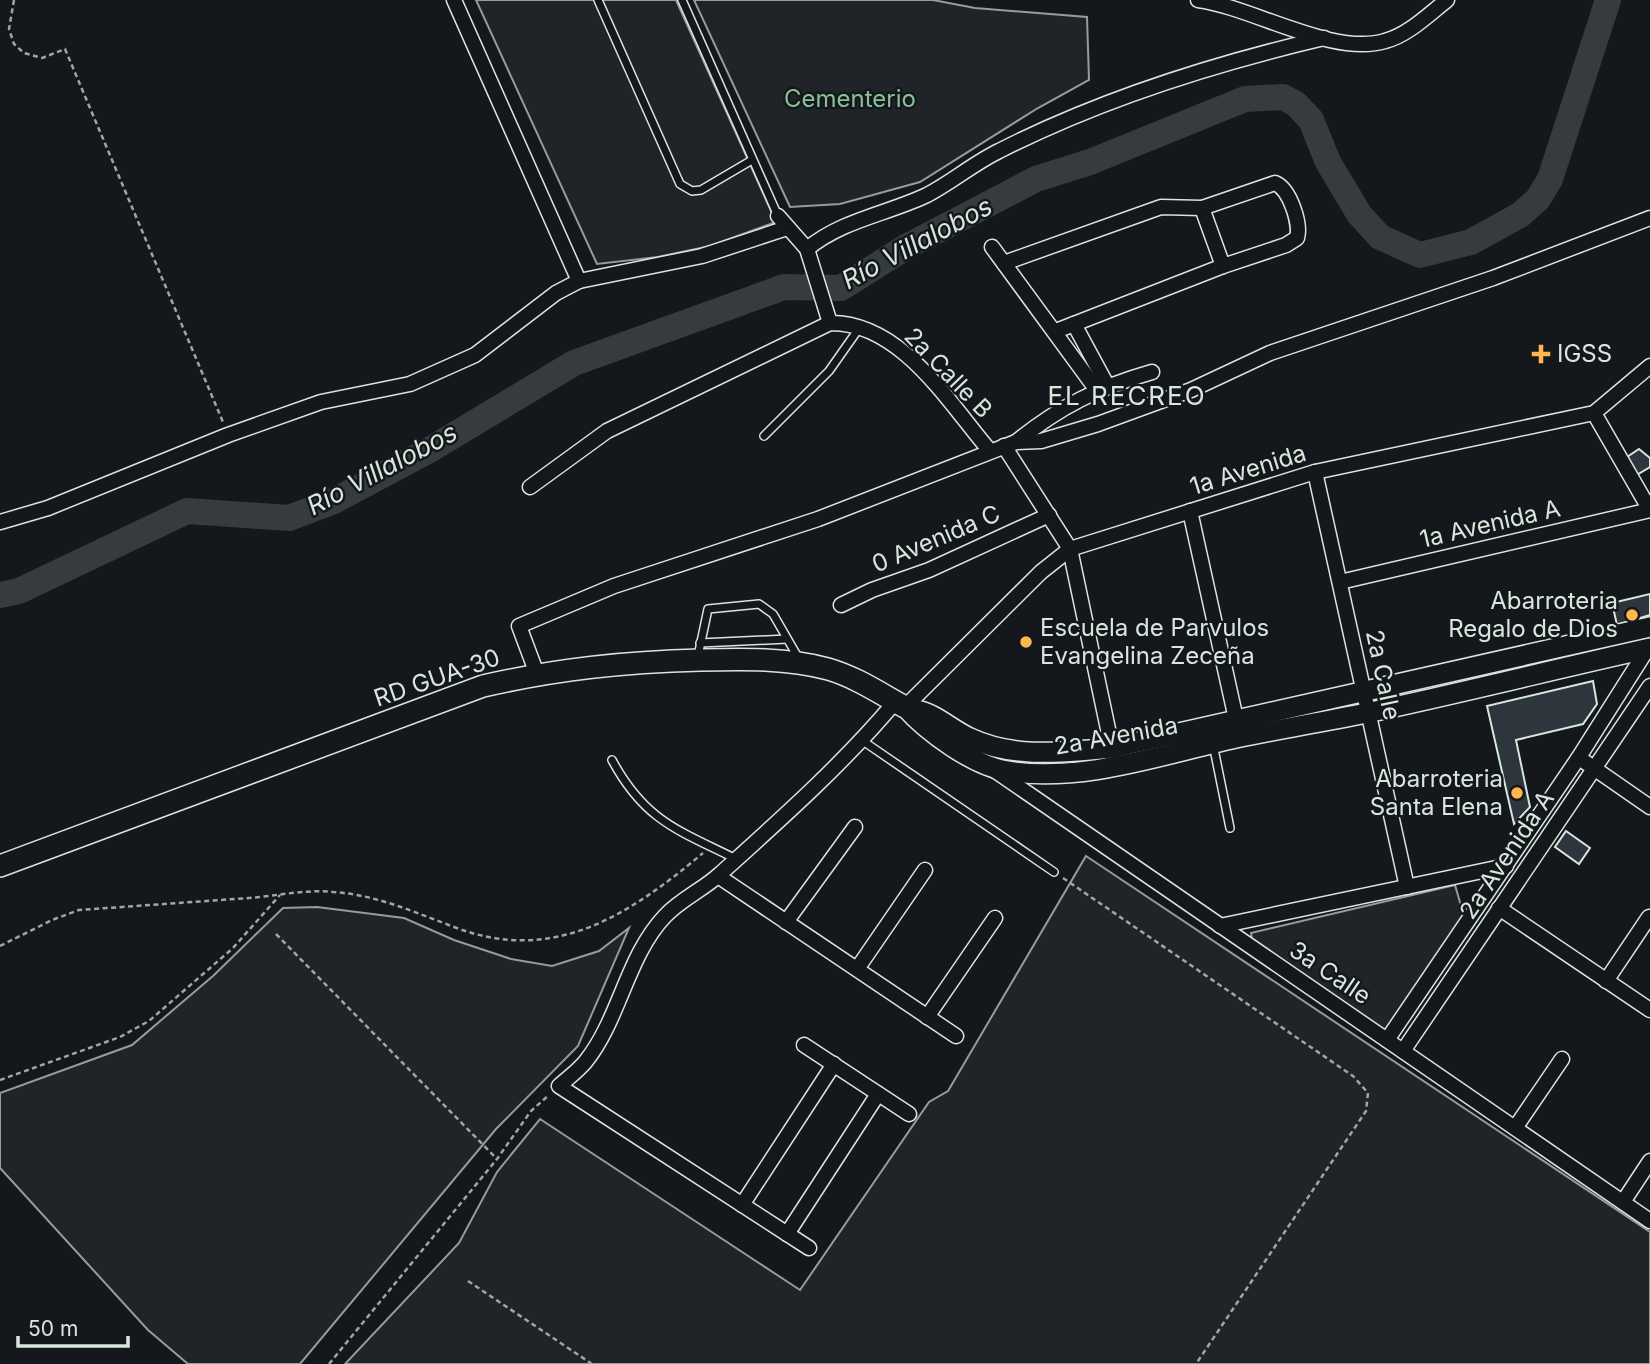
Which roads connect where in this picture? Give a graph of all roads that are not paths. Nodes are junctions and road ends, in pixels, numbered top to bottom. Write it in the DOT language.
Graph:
graph roads {
  1 [pos="454,0"];
  2 [pos="598,0"];
  3 [pos="682,0"];
  4 [pos="1198,0"];
  5 [pos="1447,0"];
  6 [pos="1324,38"];
  7 [pos="752,160"];
  8 [pos="1202,208"];
  9 [pos="778,216"];
  10 [pos="1650,218"];
  11 [pos="787,228"];
  12 [pos="992,247"];
  13 [pos="809,252"];
  14 [pos="1004,263"];
  15 [pos="1223,266"];
  16 [pos="579,281"];
  17 [pos="830,323"];
  18 [pos="1074,324"];
  19 [pos="860,327"];
  20 [pos="1056,331"];
  21 [pos="1650,366"];
  22 [pos="1152,372"];
  23 [pos="1102,387"];
  24 [pos="1594,414"];
  25 [pos="764,436"];
  26 [pos="1010,444"];
  27 [pos="990,451"];
  28 [pos="1315,472"];
  29 [pos="530,487"];
  30 [pos="1650,510"];
  31 [pos="1190,511"];
  32 [pos="1049,515"];
  33 [pos="0,522"];
  34 [pos="1070,549"];
  35 [pos="1340,582"];
  36 [pos="841,605"];
  37 [pos="1650,627"];
  38 [pos="787,639"];
  39 [pos="1649,648"];
  40 [pos="699,652"];
  41 [pos="801,663"];
  42 [pos="537,674"];
  43 [pos="1650,686"];
  44 [pos="1362,690"];
  45 [pos="900,704"];
  46 [pos="1367,713"];
  47 [pos="1238,729"];
  48 [pos="863,741"];
  49 [pos="1213,743"];
  50 [pos="1112,748"];
  51 [pos="987,754"];
  52 [pos="1578,757"];
  53 [pos="611,760"];
  54 [pos="1593,768"];
  55 [pos="1650,807"];
  56 [pos="855,827"];
  57 [pos="1230,828"];
  58 [pos="736,859"];
  59 [pos="0,866"];
  60 [pos="1506,866"];
  61 [pos="925,870"];
  62 [pos="1054,872"];
  63 [pos="718,876"];
  64 [pos="1407,887"];
  65 [pos="1499,908"];
  66 [pos="1649,917"];
  67 [pos="995,918"];
  68 [pos="786,922"];
  69 [pos="1220,926"];
  70 [pos="857,969"];
  71 [pos="1606,981"];
  72 [pos="1650,1010"];
  73 [pos="927,1017"];
  74 [pos="956,1036"];
  75 [pos="1387,1040"];
  76 [pos="804,1045"];
  77 [pos="1403,1051"];
  78 [pos="1562,1059"];
  79 [pos="834,1065"];
  80 [pos="878,1094"];
  81 [pos="909,1114"];
  82 [pos="1515,1128"];
  83 [pos="1650,1161"];
  84 [pos="1623,1202"];
  85 [pos="742,1205"];
  86 [pos="1650,1221"];
  87 [pos="787,1234"];
  88 [pos="809,1248"];
  1 -- 16 [label="street"];
  2 -- 7 [label="lane"];
  3 -- 7 [label="lane"];
  4 -- 6 [label="street"];
  5 -- 6 [label="street"];
  6 -- 13 [label="street"];
  7 -- 9 [label="lane"];
  8 -- 14 [label="street"];
  8 -- 15 [label="street"];
  8 -- 15 [label="street"];
  9 -- 11 [label="street"];
  10 -- 26 [label="street"];
  11 -- 13 [label="street"];
  11 -- 16 [label="street"];
  12 -- 14 [label="street"];
  13 -- 17 [label="street"];
  14 -- 20 [label="street"];
  15 -- 18 [label="street"];
  16 -- 33 [label="street"];
  17 -- 19 [label="street, 2a Calle B"];
  17 -- 29 [label="street"];
  18 -- 20 [label="street"];
  18 -- 23 [label="street"];
  19 -- 25 [label="lane"];
  19 -- 27 [label="street, 2a Calle B"];
  20 -- 23 [label="street"];
  21 -- 24 [label="street, 1a Avenida"];
  22 -- 23 [label="street"];
  23 -- 26 [label="street"];
  24 -- 28 [label="street, 1a Avenida"];
  24 -- 30 [label="street"];
  26 -- 27 [label="street"];
  26 -- 32 [label="street, 2a Calle B"];
  27 -- 42 [label="street"];
  28 -- 31 [label="street, 1a Avenida"];
  28 -- 35 [label="street, 2a Calle"];
  30 -- 35 [label="street, 1a Avenida A"];
  31 -- 34 [label="street, 1a Avenida"];
  31 -- 47 [label="street"];
  32 -- 34 [label="street, 2a Calle B"];
  32 -- 36 [label="street, 0 Avenida C"];
  34 -- 45 [label="street, 1a Avenida"];
  34 -- 50 [label="street, 2a Calle B"];
  35 -- 44 [label="street, 2a Calle"];
  37 -- 44 [label="street, 2a Avenida"];
  38 -- 40 [label="lane"];
  38 -- 40 [label="lane"];
  38 -- 41 [label="lane"];
  39 -- 46 [label="street, 2a Avenida"];
  39 -- 52 [label="street, 2a Avenida A"];
  40 -- 41 [label="main road, RD GUA-30"];
  40 -- 42 [label="main road, RD GUA-30"];
  41 -- 45 [label="main road, RD GUA-30"];
  42 -- 59 [label="main road, RD GUA-30"];
  43 -- 54 [label="street, 2a Avenida A"];
  44 -- 46 [label="street, 2a Calle"];
  44 -- 47 [label="street, 2a Avenida"];
  45 -- 48 [label="street, 1a Avenida"];
  45 -- 51 [label="street, 2a Avenida"];
  46 -- 47 [label="street, 2a Avenida"];
  46 -- 64 [label="street, 2a Calle"];
  47 -- 49 [label="street, 2a Avenida"];
  47 -- 50 [label="street, 2a Avenida"];
  48 -- 58 [label="street, 1a Avenida"];
  48 -- 62 [label="lane"];
  49 -- 51 [label="street, 2a Avenida"];
  49 -- 57 [label="lane"];
  50 -- 51 [label="street, 2a Avenida"];
  51 -- 69 [label="street, 3a Calle"];
  52 -- 54 [label="street"];
  52 -- 60 [label="street, 2a Avenida A"];
  53 -- 58 [label="lane"];
  54 -- 55 [label="street"];
  54 -- 65 [label="street, 2a Avenida A"];
  56 -- 68 [label="street"];
  58 -- 63 [label="street, 1a Avenida"];
  60 -- 64 [label="street, 2a Avenida A"];
  60 -- 75 [label="street, 2a Avenida A"];
  61 -- 70 [label="street"];
  63 -- 68 [label="street"];
  63 -- 85 [label="street, 1a Avenida"];
  64 -- 69 [label="street, 2a Avenida A"];
  65 -- 71 [label="street"];
  65 -- 77 [label="street, 2a Avenida A"];
  66 -- 71 [label="street"];
  67 -- 73 [label="street"];
  68 -- 70 [label="street"];
  69 -- 75 [label="street, 3a Calle"];
  70 -- 73 [label="street"];
  71 -- 72 [label="street"];
  73 -- 74 [label="street"];
  75 -- 77 [label="street, 3a Calle"];
  76 -- 79 [label="street"];
  77 -- 82 [label="street, 3a Calle"];
  78 -- 82 [label="street"];
  79 -- 80 [label="street"];
  79 -- 85 [label="street"];
  80 -- 81 [label="street"];
  80 -- 87 [label="street"];
  82 -- 84 [label="street, 3a Calle"];
  83 -- 84 [label="street"];
  84 -- 86 [label="street, 3a Calle"];
  85 -- 87 [label="street"];
  87 -- 88 [label="street"];
}
